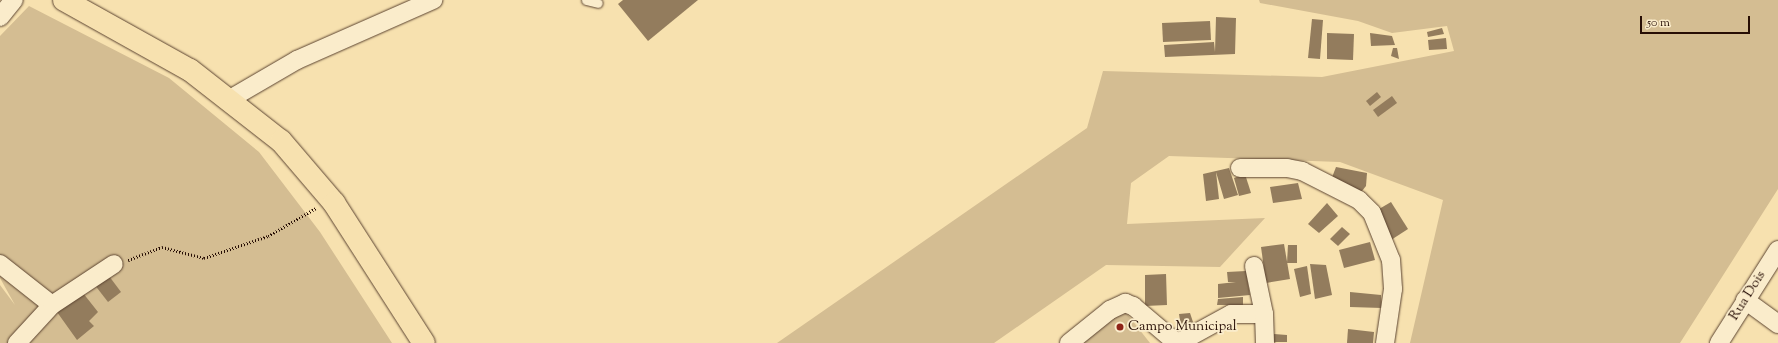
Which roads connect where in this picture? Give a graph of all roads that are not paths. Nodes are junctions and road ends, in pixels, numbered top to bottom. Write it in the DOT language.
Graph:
graph roads {
  1 [pos="14,0"];
  2 [pos="64,0"];
  3 [pos="433,0"];
  4 [pos="586,0"];
  5 [pos="598,4"];
  6 [pos="0,17"];
  7 [pos="230,99"];
  8 [pos="1240,168"];
  9 [pos="1778,250"];
  10 [pos="0,264"];
  11 [pos="114,264"];
  12 [pos="1254,266"];
  13 [pos="1744,300"];
  14 [pos="52,305"];
  15 [pos="1264,314"];
  16 [pos="1778,324"];
  17 [pos="17,343"];
  18 [pos="424,343"];
  19 [pos="1069,343"];
  20 [pos="1265,343"];
  21 [pos="1385,343"];
  22 [pos="1719,343"];
  1 -- 6 [label="street"];
  2 -- 7 [label="main road"];
  3 -- 7 [label="street"];
  4 -- 5 [label="lane"];
  7 -- 18 [label="main road"];
  8 -- 21 [label="street"];
  9 -- 13 [label="street, Rua Dois"];
  10 -- 14 [label="street"];
  11 -- 14 [label="street"];
  12 -- 15 [label="street"];
  13 -- 16 [label="street"];
  13 -- 22 [label="street, Rua Dois"];
  14 -- 17 [label="street"];
  15 -- 19 [label="street"];
  15 -- 20 [label="street"];
}
